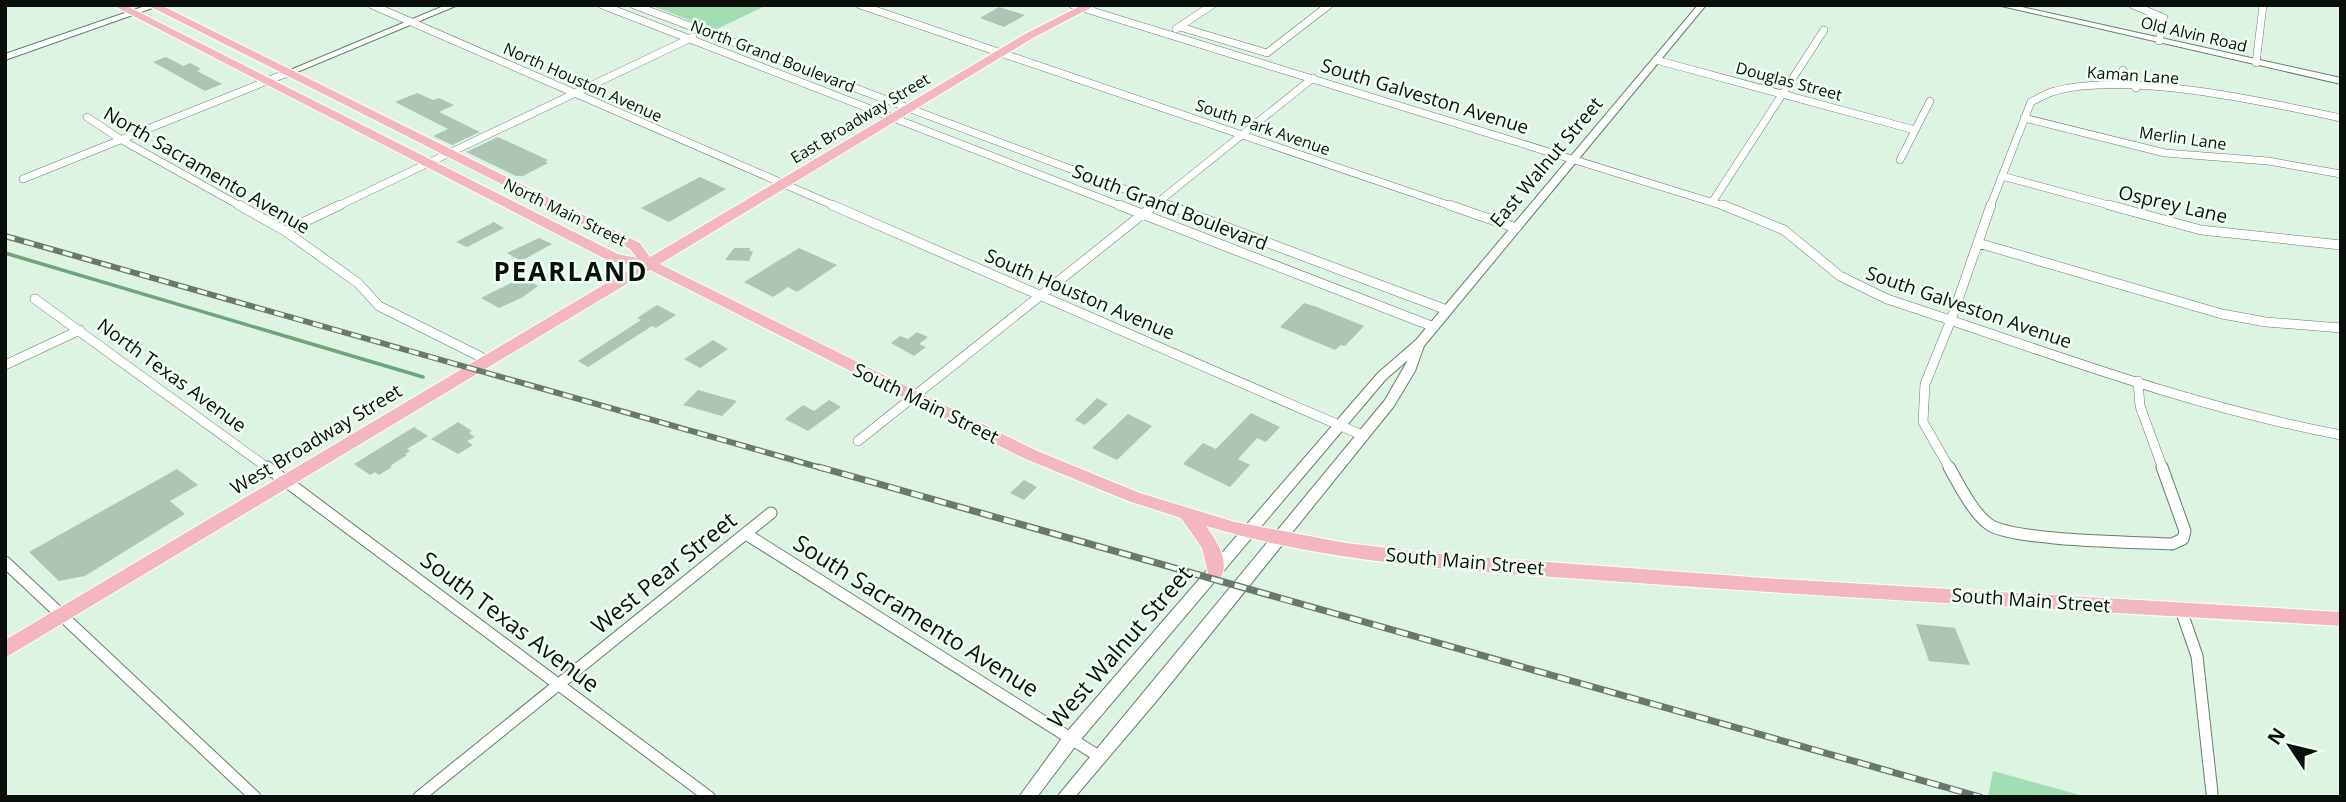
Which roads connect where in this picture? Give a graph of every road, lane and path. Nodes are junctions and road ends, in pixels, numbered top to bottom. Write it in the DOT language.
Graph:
graph roads {
  1 [pos="117,5"];
  2 [pos="372,5"];
  3 [pos="454,5"];
  4 [pos="601,5"];
  5 [pos="634,5"];
  6 [pos="860,5"];
  7 [pos="1212,5"];
  8 [pos="1329,5"];
  9 [pos="1702,5"];
  10 [pos="2001,5"];
  11 [pos="2133,5"];
  12 [pos="2263,5"];
  13 [pos="154,6"];
  14 [pos="1082,7"];
  15 [pos="2027,8"];
  16 [pos="133,13"];
  17 [pos="411,23"];
  18 [pos="1180,27"];
  19 [pos="1824,30"];
  20 [pos="704,32"];
  21 [pos="1167,35"];
  22 [pos="690,39"];
  23 [pos="2159,41"];
  24 [pos="1001,53"];
  25 [pos="5,57"];
  26 [pos="1656,60"];
  27 [pos="2256,63"];
  28 [pos="2123,70"];
  29 [pos="287,73"];
  30 [pos="1313,78"];
  31 [pos="266,81"];
  32 [pos="2341,81"];
  33 [pos="2136,88"];
  34 [pos="575,93"];
  35 [pos="1782,94"];
  36 [pos="1930,101"];
  37 [pos="909,109"];
  38 [pos="87,117"];
  39 [pos="895,117"];
  40 [pos="2024,118"];
  41 [pos="2341,118"];
  42 [pos="1915,130"];
  43 [pos="1242,135"];
  44 [pos="120,139"];
  45 [pos="449,153"];
  46 [pos="1575,159"];
  47 [pos="1900,160"];
  48 [pos="428,163"];
  49 [pos="2341,174"];
  50 [pos="2002,176"];
  51 [pos="23,179"];
  52 [pos="782,184"];
  53 [pos="1713,201"];
  54 [pos="1158,202"];
  55 [pos="1143,214"];
  56 [pos="1516,228"];
  57 [pos="285,230"];
  58 [pos="1978,243"];
  59 [pos="2341,245"];
  60 [pos="649,264"];
  61 [pos="1041,296"];
  62 [pos="35,299"];
  63 [pos="1447,310"];
  64 [pos="1951,320"];
  65 [pos="1434,327"];
  66 [pos="2341,328"];
  67 [pos="80,330"];
  68 [pos="1420,343"];
  69 [pos="487,360"];
  70 [pos="5,365"];
  71 [pos="2138,381"];
  72 [pos="914,397"];
  73 [pos="1340,425"];
  74 [pos="2341,435"];
  75 [pos="1364,436"];
  76 [pos="858,441"];
  77 [pos="286,481"];
  78 [pos="771,513"];
  79 [pos="1187,513"];
  80 [pos="1251,530"];
  81 [pos="746,534"];
  82 [pos="1283,537"];
  83 [pos="5,562"];
  84 [pos="1216,572"];
  85 [pos="2181,610"];
  86 [pos="62,616"];
  87 [pos="2341,618"];
  88 [pos="5,650"];
  89 [pos="558,684"];
  90 [pos="1071,739"];
  91 [pos="1100,757"];
  92 [pos="2212,793"];
  93 [pos="255,797"];
  94 [pos="419,797"];
  95 [pos="709,797"];
  96 [pos="1027,797"];
  97 [pos="1065,797"];
  1 -- 16 [label="main road, North Main Street"];
  2 -- 17 [label="street, North Houston Avenue"];
  3 -- 17 [label="street"];
  4 -- 22 [label="street, North Grand Boulevard"];
  5 -- 20 [label="street, North Grand Boulevard"];
  6 -- 24 [label="street, South Park Avenue"];
  7 -- 18 [label="street"];
  8 -- 18 [label="street"];
  9 -- 26 [label="street, East Walnut Street"];
  10 -- 15 [label="street, Old Alvin Road"];
  11 -- 23 [label="street"];
  12 -- 27 [label="street"];
  13 -- 16 [label="street"];
  13 -- 29 [label="main road, North Main Street"];
  14 -- 21 [label="street, South Galveston Avenue"];
  14 -- 24 [label="main road, East Broadway Street"];
  15 -- 23 [label="street, Old Alvin Road"];
  16 -- 25 [label="street"];
  16 -- 31 [label="main road, North Main Street"];
  17 -- 29 [label="street"];
  17 -- 34 [label="street, North Houston Avenue"];
  18 -- 21 [label="street"];
  19 -- 35 [label="street"];
  20 -- 22 [label="street"];
  20 -- 37 [label="street, North Grand Boulevard"];
  21 -- 30 [label="street, South Galveston Avenue"];
  22 -- 34 [label="street"];
  22 -- 39 [label="street, North Grand Boulevard"];
  23 -- 27 [label="street, Old Alvin Road"];
  24 -- 37 [label="main road, East Broadway Street"];
  24 -- 43 [label="street, South Park Avenue"];
  26 -- 35 [label="street, Douglas Street"];
  26 -- 46 [label="street, East Walnut Street"];
  27 -- 32 [label="street, Old Alvin Road"];
  28 -- 33 [label="street"];
  29 -- 31 [label="street"];
  29 -- 45 [label="main road, North Main Street"];
  30 -- 43 [label="street"];
  30 -- 46 [label="street, South Galveston Avenue"];
  31 -- 44 [label="street"];
  31 -- 48 [label="main road, North Main Street"];
  33 -- 40 [label="street, Kaman Lane"];
  33 -- 41 [label="street, Kaman Lane"];
  34 -- 45 [label="street"];
  34 -- 52 [label="street, North Houston Avenue"];
  35 -- 42 [label="street, Douglas Street"];
  35 -- 53 [label="street"];
  36 -- 42 [label="street"];
  37 -- 39 [label="main road, East Broadway Street"];
  37 -- 54 [label="street, South Grand Boulevard"];
  38 -- 44 [label="street, North Sacramento Avenue"];
  39 -- 52 [label="main road, East Broadway Street"];
  39 -- 55 [label="street, South Grand Boulevard"];
  40 -- 49 [label="street, Merlin Lane"];
  40 -- 50 [label="street, Kaman Lane"];
  42 -- 47 [label="street"];
  43 -- 54 [label="street"];
  43 -- 56 [label="street, South Park Avenue"];
  44 -- 51 [label="street"];
  44 -- 57 [label="street, North Sacramento Avenue"];
  45 -- 48 [label="street"];
  45 -- 60 [label="main road, North Main Street"];
  46 -- 53 [label="street, South Galveston Avenue"];
  46 -- 56 [label="street, East Walnut Street"];
  48 -- 57 [label="street"];
  48 -- 60 [label="main road, North Main Street"];
  50 -- 58 [label="street, Kaman Lane"];
  50 -- 59 [label="street, Osprey Lane"];
  52 -- 60 [label="main road, East Broadway Street"];
  52 -- 61 [label="street, South Houston Avenue"];
  53 -- 64 [label="street, South Galveston Avenue"];
  54 -- 55 [label="street"];
  54 -- 63 [label="street, South Grand Boulevard"];
  55 -- 61 [label="street"];
  55 -- 65 [label="street, South Grand Boulevard"];
  56 -- 63 [label="street, East Walnut Street"];
  57 -- 69 [label="street, North Sacramento Avenue"];
  58 -- 64 [label="street, Kaman Lane"];
  58 -- 66 [label="street"];
  60 -- 69 [label="main road, West Broadway Street"];
  60 -- 72 [label="main road, South Main Street"];
  61 -- 72 [label="street"];
  61 -- 73 [label="street, South Houston Avenue"];
  62 -- 67 [label="street, North Texas Avenue"];
  63 -- 65 [label="street, East Walnut Street"];
  64 -- 71 [label="street, South Galveston Avenue"];
  64 -- 71 [label="street, Kaman Lane"];
  65 -- 68 [label="street, East Walnut Street"];
  67 -- 70 [label="street"];
  67 -- 77 [label="street, North Texas Avenue"];
  68 -- 73 [label="street, East Walnut Street"];
  68 -- 75 [label="street, East Walnut Street"];
  69 -- 77 [label="main road, West Broadway Street"];
  71 -- 74 [label="street, South Galveston Avenue"];
  72 -- 76 [label="street"];
  72 -- 79 [label="main road, South Main Street"];
  73 -- 75 [label="street, South Houston Avenue"];
  73 -- 80 [label="street, East Walnut Street"];
  75 -- 82 [label="street, East Walnut Street"];
  77 -- 86 [label="main road, West Broadway Street"];
  77 -- 89 [label="street, South Texas Avenue"];
  78 -- 81 [label="street, West Pear Street"];
  79 -- 80 [label="main road, South Main Street"];
  79 -- 84 [label="main road"];
  80 -- 82 [label="main road, South Main Street"];
  80 -- 84 [label="street, West Walnut Street"];
  81 -- 89 [label="street, West Pear Street"];
  81 -- 90 [label="street, South Sacramento Avenue"];
  82 -- 85 [label="main road, South Main Street"];
  82 -- 91 [label="street"];
  83 -- 86 [label="street"];
  84 -- 90 [label="street, West Walnut Street"];
  85 -- 87 [label="main road, South Main Street"];
  85 -- 92 [label="street"];
  86 -- 88 [label="main road, West Broadway Street"];
  86 -- 93 [label="street"];
  89 -- 94 [label="street, West Pear Street"];
  89 -- 95 [label="street, South Texas Avenue"];
  90 -- 91 [label="street, South Sacramento Avenue"];
  90 -- 96 [label="street, West Walnut Street"];
  91 -- 97 [label="street"];
}
